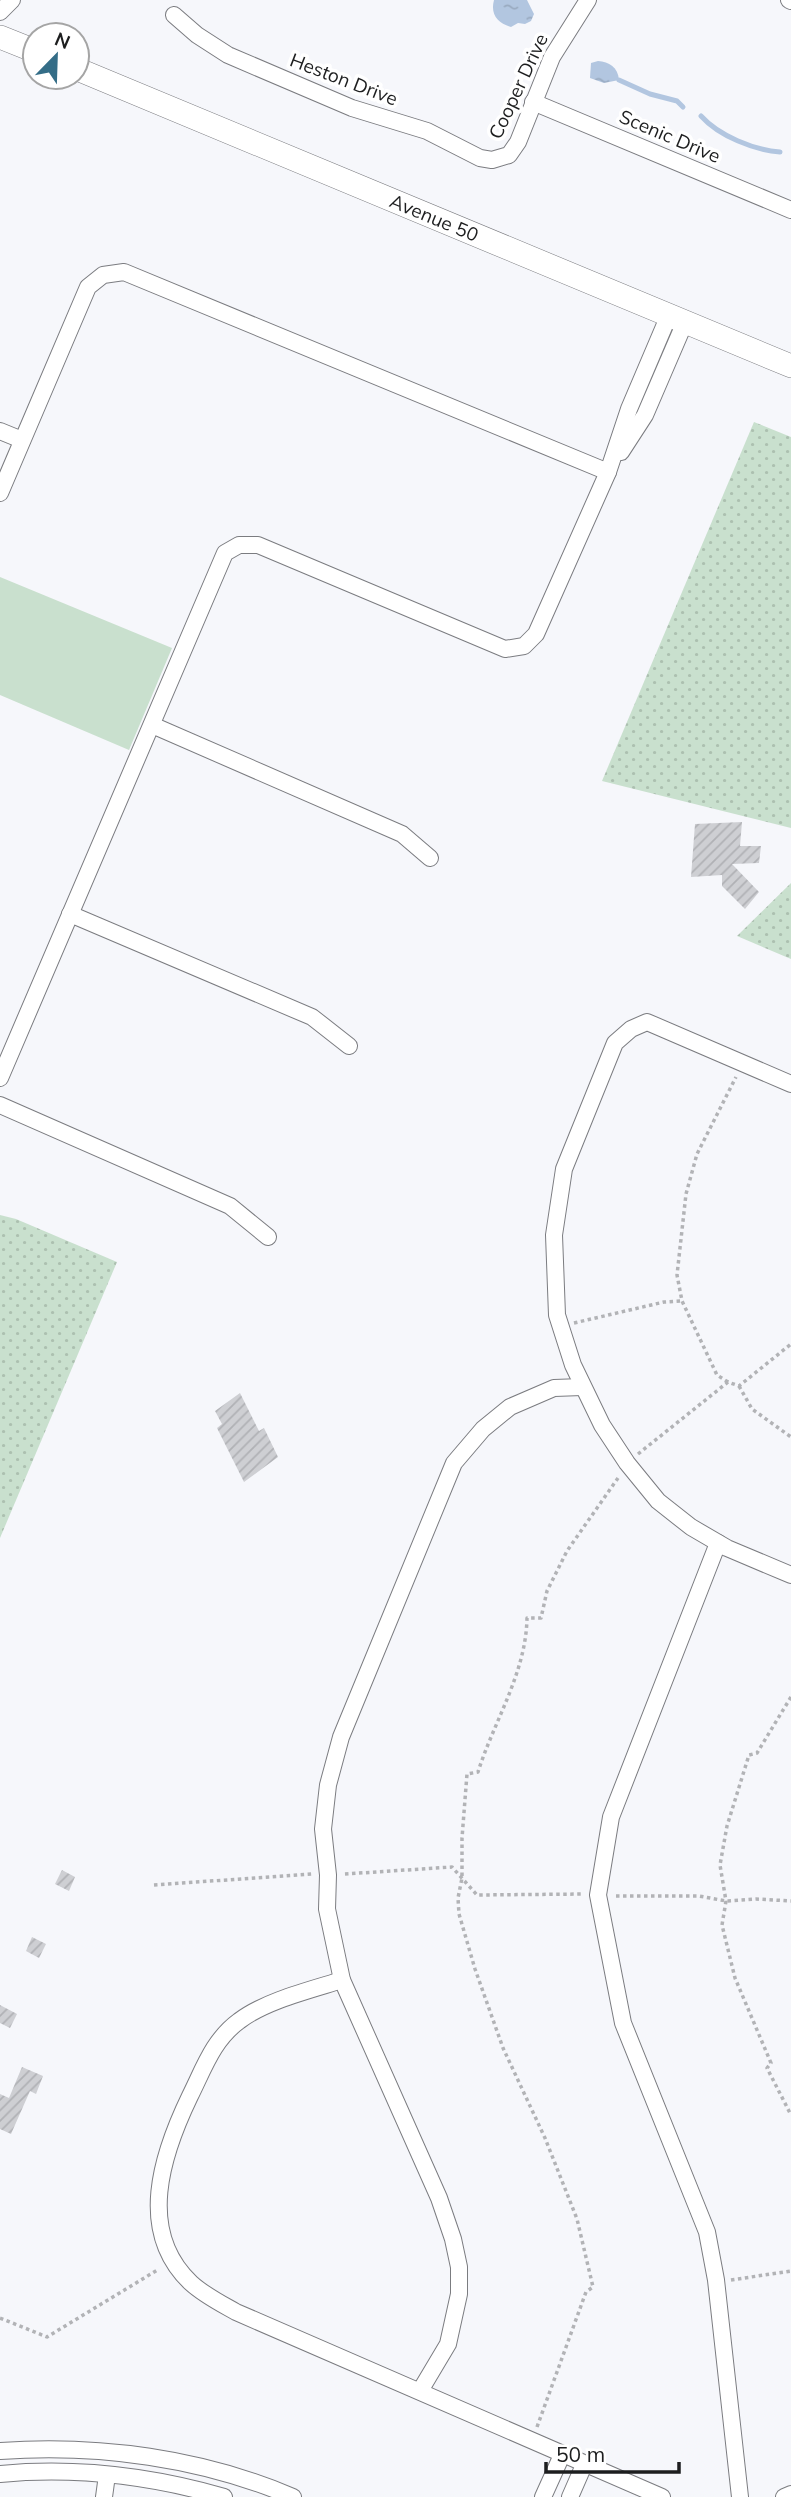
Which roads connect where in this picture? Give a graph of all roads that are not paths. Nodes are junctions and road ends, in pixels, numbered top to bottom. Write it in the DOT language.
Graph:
graph roads {
  1 [pos="12,0"];
  2 [pos="588,0"];
  3 [pos="0,12"];
  4 [pos="174,15"];
  5 [pos="0,37"];
  6 [pos="21,45"];
  7 [pos="91,75"];
  8 [pos="533,102"];
  9 [pos="509,155"];
  10 [pos="791,209"];
  11 [pos="677,319"];
  12 [pos="791,366"];
  13 [pos="0,431"];
  14 [pos="22,440"];
  15 [pos="608,472"];
  16 [pos="0,493"];
  17 [pos="152,724"];
  18 [pos="430,858"];
  19 [pos="70,914"];
  20 [pos="349,1046"];
  21 [pos="0,1078"];
  22 [pos="791,1084"];
  23 [pos="0,1105"];
  24 [pos="268,1237"];
  25 [pos="582,1387"];
  26 [pos="718,1544"];
  27 [pos="791,1575"];
  28 [pos="342,1980"];
  29 [pos="420,2391"];
  30 [pos="0,2451"];
  31 [pos="562,2455"];
  32 [pos="584,2465"];
  33 [pos="0,2474"];
  34 [pos="107,2475"];
  35 [pos="791,2494"];
  36 [pos="104,2497"];
  37 [pos="224,2497"];
  38 [pos="293,2497"];
  39 [pos="543,2497"];
  40 [pos="570,2497"];
  41 [pos="662,2497"];
  42 [pos="740,2497"];
  43 [pos="784,2497"];
  1 -- 3 [label="street"];
  2 -- 8 [label="street, Cooper Drive"];
  4 -- 9 [label="street, Heston Drive"];
  5 -- 6 [label="main road"];
  7 -- 11 [label="main road, Avenue 50"];
  8 -- 9 [label="street, Cooper Drive"];
  8 -- 10 [label="street, Scenic Drive"];
  11 -- 12 [label="main road, Avenue 50"];
  11 -- 15 [label="street"];
  13 -- 14 [label="street"];
  14 -- 15 [label="street"];
  14 -- 16 [label="street"];
  15 -- 17 [label="street"];
  17 -- 18 [label="street"];
  17 -- 19 [label="street"];
  19 -- 20 [label="street"];
  19 -- 21 [label="street"];
  22 -- 25 [label="street"];
  23 -- 24 [label="street"];
  25 -- 26 [label="street"];
  25 -- 28 [label="street"];
  26 -- 27 [label="street"];
  26 -- 42 [label="street"];
  28 -- 29 [label="street"];
  28 -- 29 [label="street"];
  29 -- 31 [label="street"];
  30 -- 38 [label="street"];
  31 -- 32 [label="street"];
  31 -- 39 [label="street"];
  32 -- 40 [label="street"];
  32 -- 41 [label="street"];
  33 -- 34 [label="street"];
  34 -- 36 [label="street"];
  34 -- 37 [label="street"];
  35 -- 43 [label="street"];
}
